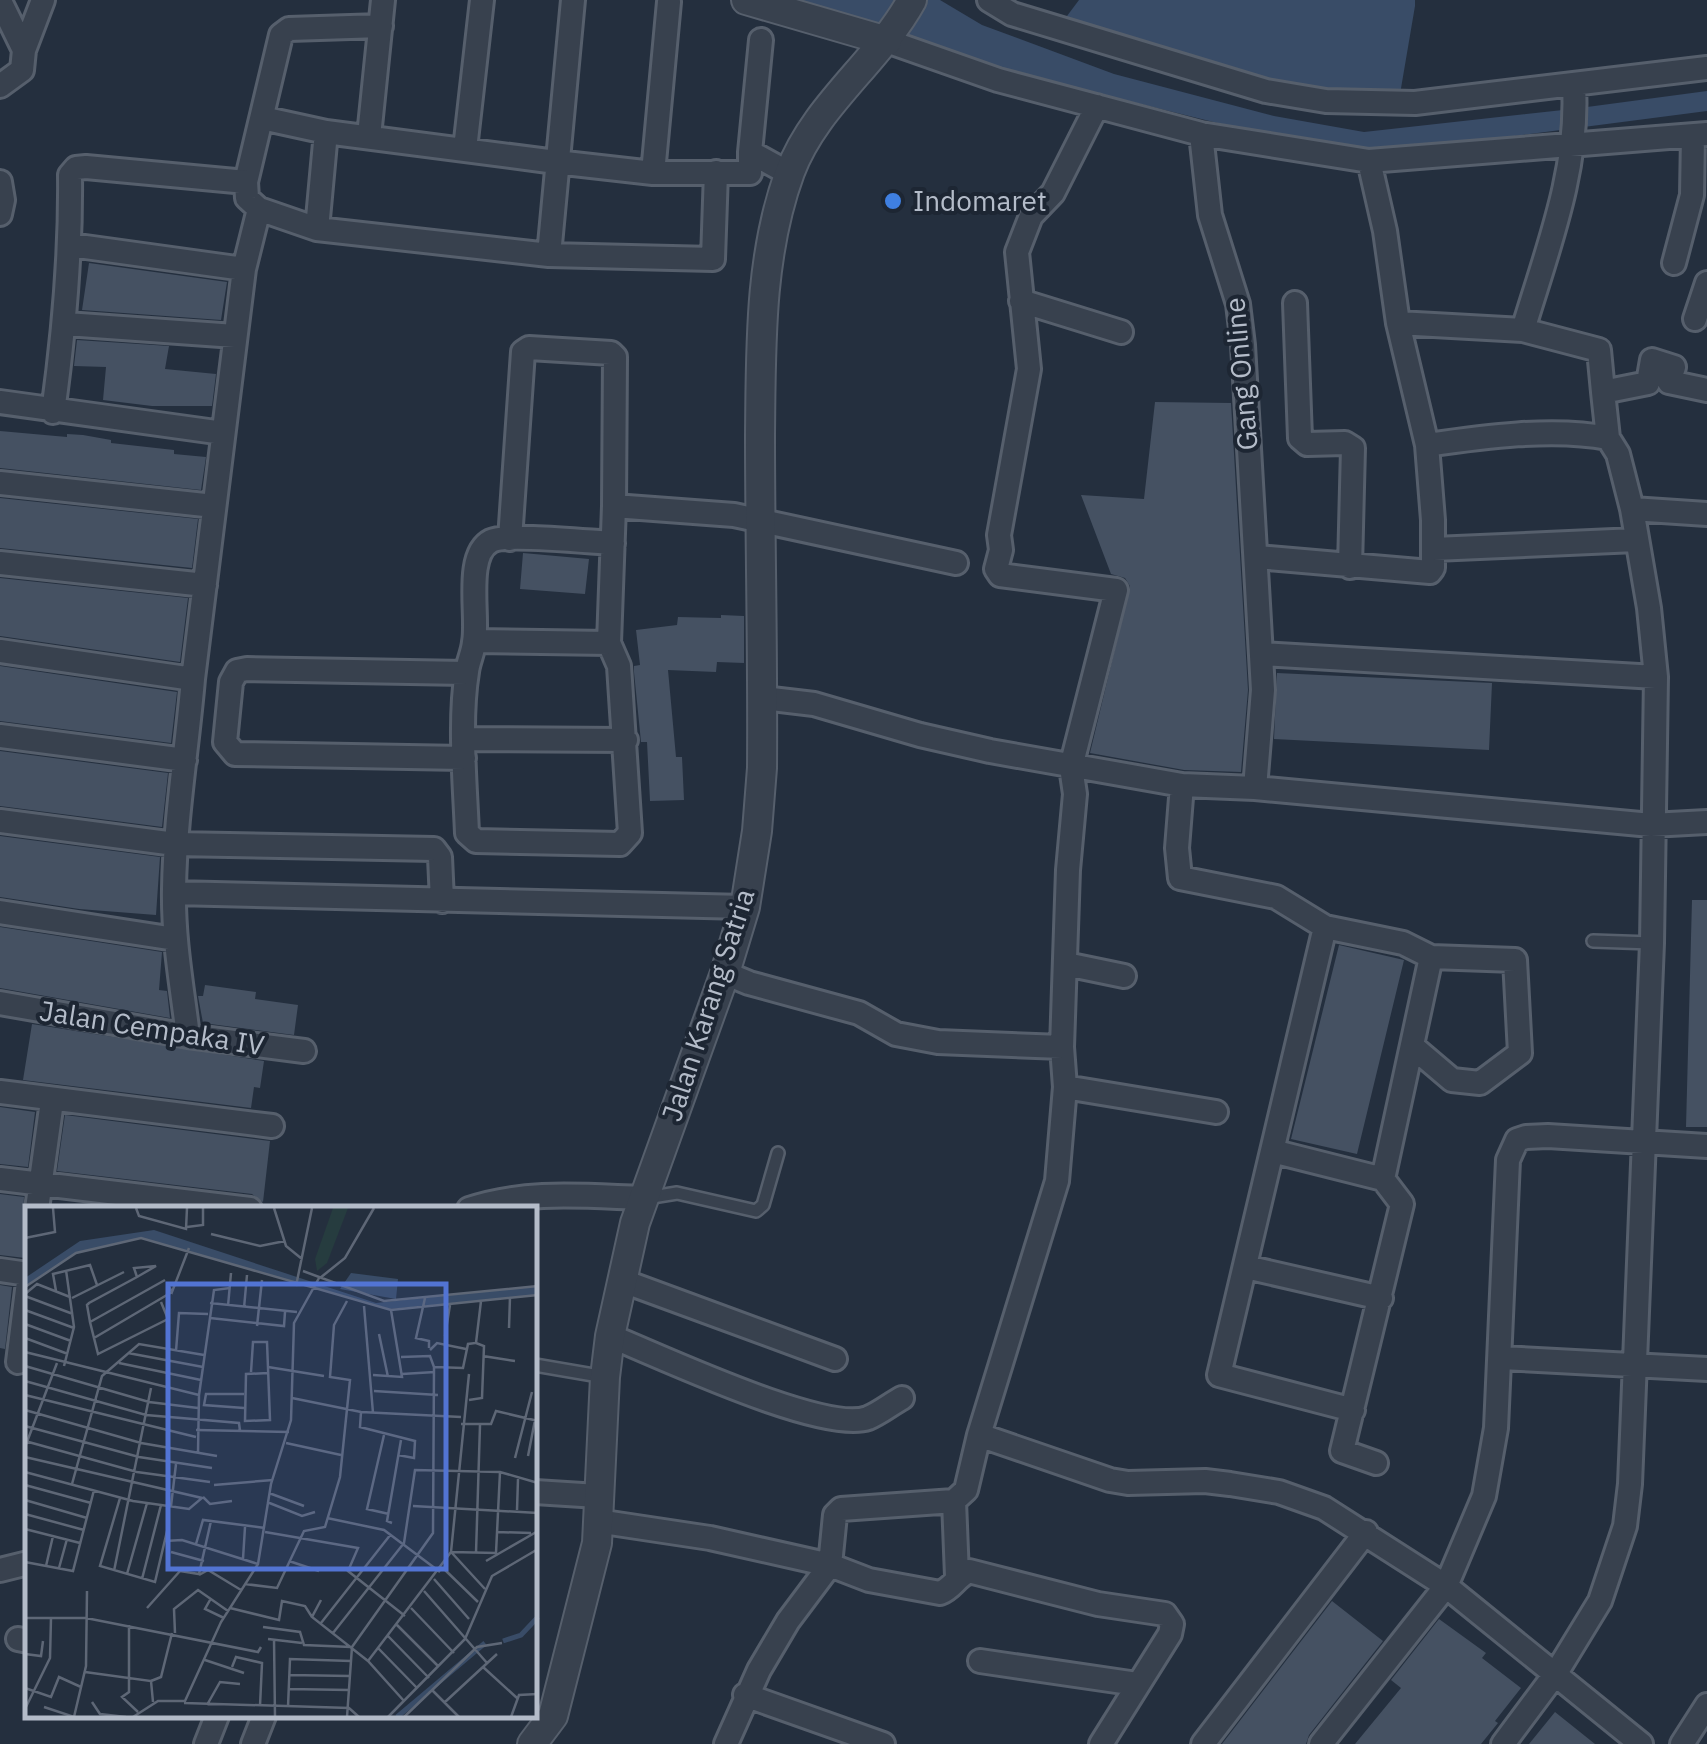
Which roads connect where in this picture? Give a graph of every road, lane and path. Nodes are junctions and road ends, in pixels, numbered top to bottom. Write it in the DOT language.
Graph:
graph roads {
  1 [pos="43,0"];
  2 [pos="383,0"];
  3 [pos="482,0"];
  4 [pos="574,0"];
  5 [pos="746,0"];
  6 [pos="912,0"];
  7 [pos="989,0"];
  8 [pos="669,2"];
  9 [pos="9,6"];
  10 [pos="795,7"];
  11 [pos="381,26"];
  12 [pos="760,40"];
  13 [pos="887,40"];
  14 [pos="24,50"];
  15 [pos="1707,68"];
  16 [pos="0,86"];
  17 [pos="1574,95"];
  18 [pos="1097,106"];
  19 [pos="262,118"];
  20 [pos="326,132"];
  21 [pos="1202,134"];
  22 [pos="1700,135"];
  23 [pos="369,136"];
  24 [pos="1574,146"];
  25 [pos="465,149"];
  26 [pos="750,152"];
  27 [pos="1369,161"];
  28 [pos="556,162"];
  29 [pos="716,172"];
  30 [pos="654,173"];
  31 [pos="790,174"];
  32 [pos="0,182"];
  33 [pos="246,182"];
  34 [pos="260,209"];
  35 [pos="0,214"];
  36 [pos="317,229"];
  37 [pos="71,246"];
  38 [pos="549,255"];
  39 [pos="1674,264"];
  40 [pos="244,269"];
  41 [pos="1707,283"];
  42 [pos="1022,301"];
  43 [pos="1295,303"];
  44 [pos="1696,319"];
  45 [pos="1398,323"];
  46 [pos="66,324"];
  47 [pos="1524,330"];
  48 [pos="1121,332"];
  49 [pos="235,336"];
  50 [pos="1707,390"];
  51 [pos="1603,392"];
  52 [pos="0,402"];
  53 [pos="53,412"];
  54 [pos="223,432"];
  55 [pos="1608,438"];
  56 [pos="1427,445"];
  57 [pos="0,483"];
  58 [pos="214,506"];
  59 [pos="614,506"];
  60 [pos="1632,509"];
  61 [pos="1707,514"];
  62 [pos="760,521"];
  63 [pos="510,539"];
  64 [pos="1636,540"];
  65 [pos="613,543"];
  66 [pos="1434,548"];
  67 [pos="1257,557"];
  68 [pos="0,562"];
  69 [pos="956,563"];
  70 [pos="1350,567"];
  71 [pos="204,585"];
  72 [pos="475,641"];
  73 [pos="609,643"];
  74 [pos="0,652"];
  75 [pos="1261,654"];
  76 [pos="466,673"];
  77 [pos="1656,677"];
  78 [pos="193,679"];
  79 [pos="762,698"];
  80 [pos="0,736"];
  81 [pos="626,740"];
  82 [pos="465,748"];
  83 [pos="186,760"];
  84 [pos="1071,766"];
  85 [pos="1182,785"];
  86 [pos="1255,788"];
  87 [pos="0,822"];
  88 [pos="1707,822"];
  89 [pos="1651,825"];
  90 [pos="175,844"];
  91 [pos="174,893"];
  92 [pos="442,901"];
  93 [pos="745,907"];
  94 [pos="0,912"];
  95 [pos="1326,927"];
  96 [pos="175,940"];
  97 [pos="1593,940"];
  98 [pos="1652,943"];
  99 [pos="1431,957"];
  100 [pos="1066,964"];
  101 [pos="725,973"];
  102 [pos="1124,976"];
  103 [pos="0,1004"];
  104 [pos="188,1036"];
  105 [pos="1412,1046"];
  106 [pos="1062,1047"];
  107 [pos="304,1051"];
  108 [pos="1064,1087"];
  109 [pos="0,1092"];
  110 [pos="52,1100"];
  111 [pos="1216,1112"];
  112 [pos="272,1126"];
  113 [pos="1643,1142"];
  114 [pos="1707,1146"];
  115 [pos="1272,1150"];
  116 [pos="778,1153"];
  117 [pos="0,1179"];
  118 [pos="1383,1179"];
  119 [pos="40,1184"];
  120 [pos="642,1198"];
  121 [pos="37,1206"];
  122 [pos="225,1206"];
  123 [pos="477,1206"];
  124 [pos="1246,1267"];
  125 [pos="0,1270"];
  126 [pos="25,1274"];
  127 [pos="622,1281"];
  128 [pos="1381,1298"];
  129 [pos="25,1300"];
  130 [pos="610,1336"];
  131 [pos="1500,1358"];
  132 [pos="835,1359"];
  133 [pos="15,1362"];
  134 [pos="1636,1364"];
  135 [pos="538,1366"];
  136 [pos="1707,1369"];
  137 [pos="605,1377"];
  138 [pos="902,1398"];
  139 [pos="1353,1410"];
  140 [pos="979,1435"];
  141 [pos="1376,1464"];
  142 [pos="538,1493"];
  143 [pos="954,1500"];
  144 [pos="597,1508"];
  145 [pos="1366,1532"];
  146 [pos="25,1564"];
  147 [pos="830,1565"];
  148 [pos="0,1570"];
  149 [pos="957,1576"];
  150 [pos="1446,1586"];
  151 [pos="980,1661"];
  152 [pos="1556,1674"];
  153 [pos="1138,1684"];
  154 [pos="745,1695"];
  155 [pos="1707,1705"];
  156 [pos="544,1714"];
  157 [pos="216,1719"];
  158 [pos="263,1719"];
  159 [pos="1689,1741"];
  160 [pos="206,1744"];
  161 [pos="252,1744"];
  162 [pos="532,1744"];
  163 [pos="726,1744"];
  164 [pos="883,1744"];
  165 [pos="1102,1744"];
  166 [pos="1202,1744"];
  167 [pos="1322,1744"];
  168 [pos="1503,1744"];
  169 [pos="1641,1744"];
  1 -- 14 [label="street"];
  2 -- 11 [label="street"];
  3 -- 25 [label="street"];
  4 -- 28 [label="street"];
  5 -- 10 [label="street"];
  6 -- 13 [label="street, Jalan Karang Satria"];
  7 -- 17 [label="street"];
  8 -- 30 [label="street"];
  9 -- 14 [label="street"];
  10 -- 13 [label="street"];
  11 -- 19 [label="street"];
  11 -- 23 [label="street"];
  12 -- 26 [label="street"];
  13 -- 18 [label="street"];
  13 -- 31 [label="street, Jalan Karang Satria"];
  14 -- 16 [label="street"];
  15 -- 17 [label="street"];
  17 -- 24 [label="street"];
  18 -- 21 [label="street"];
  18 -- 42 [label="street"];
  19 -- 20 [label="street"];
  19 -- 33 [label="street"];
  20 -- 23 [label="street"];
  20 -- 36 [label="street"];
  21 -- 27 [label="street"];
  21 -- 67 [label="street, Gang Online"];
  22 -- 24 [label="street"];
  22 -- 39 [label="street"];
  23 -- 25 [label="street"];
  24 -- 27 [label="street"];
  24 -- 47 [label="street"];
  25 -- 28 [label="street"];
  26 -- 29 [label="street"];
  26 -- 31 [label="street"];
  27 -- 45 [label="street"];
  28 -- 30 [label="street"];
  28 -- 38 [label="street"];
  29 -- 30 [label="street"];
  29 -- 38 [label="street"];
  31 -- 62 [label="street, Jalan Karang Satria"];
  32 -- 35 [label="street"];
  33 -- 34 [label="street"];
  33 -- 37 [label="street"];
  34 -- 36 [label="street"];
  34 -- 40 [label="street"];
  36 -- 38 [label="street"];
  37 -- 40 [label="street"];
  37 -- 46 [label="street"];
  40 -- 49 [label="street"];
  41 -- 44 [label="street"];
  42 -- 48 [label="street"];
  42 -- 84 [label="street"];
  43 -- 70 [label="street"];
  45 -- 47 [label="street"];
  45 -- 56 [label="street"];
  46 -- 49 [label="street"];
  46 -- 53 [label="street"];
  47 -- 51 [label="street"];
  49 -- 54 [label="street"];
  50 -- 51 [label="street"];
  51 -- 55 [label="street"];
  52 -- 53 [label="street"];
  53 -- 54 [label="street"];
  54 -- 58 [label="street"];
  55 -- 56 [label="street"];
  55 -- 60 [label="street"];
  56 -- 66 [label="street"];
  57 -- 58 [label="street"];
  58 -- 71 [label="street"];
  59 -- 62 [label="street"];
  59 -- 63 [label="street"];
  59 -- 65 [label="street"];
  60 -- 61 [label="street"];
  60 -- 64 [label="street"];
  62 -- 69 [label="street"];
  62 -- 79 [label="street, Jalan Karang Satria"];
  63 -- 65 [label="street"];
  63 -- 72 [label="street"];
  64 -- 66 [label="street"];
  64 -- 77 [label="street"];
  65 -- 73 [label="street"];
  66 -- 70 [label="street"];
  67 -- 70 [label="street"];
  67 -- 75 [label="street, Gang Online"];
  68 -- 71 [label="street"];
  71 -- 78 [label="street"];
  72 -- 73 [label="street"];
  72 -- 76 [label="street"];
  73 -- 81 [label="street"];
  74 -- 78 [label="street"];
  75 -- 77 [label="street"];
  75 -- 86 [label="street, Gang Online"];
  76 -- 82 [label="street"];
  76 -- 82 [label="street"];
  77 -- 89 [label="street"];
  78 -- 83 [label="street"];
  79 -- 84 [label="street"];
  79 -- 93 [label="street, Jalan Karang Satria"];
  80 -- 83 [label="street"];
  81 -- 82 [label="street"];
  81 -- 82 [label="street"];
  83 -- 90 [label="street"];
  84 -- 85 [label="street"];
  84 -- 100 [label="street"];
  85 -- 86 [label="street"];
  85 -- 95 [label="street"];
  86 -- 89 [label="street"];
  87 -- 90 [label="street"];
  88 -- 89 [label="street"];
  89 -- 98 [label="street"];
  90 -- 91 [label="street"];
  90 -- 92 [label="street"];
  91 -- 92 [label="street"];
  91 -- 96 [label="street"];
  92 -- 93 [label="street"];
  93 -- 101 [label="street, Jalan Karang Satria"];
  94 -- 96 [label="street"];
  95 -- 99 [label="street"];
  95 -- 115 [label="street"];
  96 -- 104 [label="street"];
  97 -- 98 [label="lane"];
  98 -- 113 [label="street"];
  99 -- 105 [label="street"];
  99 -- 105 [label="street"];
  100 -- 102 [label="street"];
  100 -- 106 [label="street"];
  101 -- 106 [label="street"];
  101 -- 120 [label="street, Jalan Karang Satria"];
  103 -- 104 [label="street, Jalan Cempaka IV"];
  104 -- 107 [label="street, Jalan Cempaka IV"];
  105 -- 118 [label="street"];
  106 -- 108 [label="street"];
  108 -- 111 [label="street"];
  108 -- 140 [label="street"];
  109 -- 110 [label="street"];
  110 -- 112 [label="street"];
  110 -- 119 [label="street"];
  113 -- 114 [label="street"];
  113 -- 131 [label="street"];
  113 -- 134 [label="street"];
  115 -- 118 [label="street"];
  115 -- 124 [label="street"];
  116 -- 120 [label="lane"];
  117 -- 119 [label="street"];
  118 -- 128 [label="street"];
  119 -- 121 [label="street"];
  119 -- 122 [label="street"];
  120 -- 123 [label="street"];
  120 -- 127 [label="street, Jalan Karang Satria"];
  124 -- 128 [label="street"];
  124 -- 139 [label="street"];
  125 -- 126 [label="street"];
  127 -- 130 [label="street, Jalan Karang Satria"];
  127 -- 132 [label="street"];
  128 -- 139 [label="street"];
  129 -- 133 [label="street"];
  130 -- 137 [label="street, Jalan Karang Satria"];
  130 -- 138 [label="street"];
  131 -- 134 [label="street"];
  131 -- 150 [label="street"];
  134 -- 136 [label="street"];
  134 -- 152 [label="street"];
  135 -- 137 [label="lane"];
  137 -- 144 [label="street, Jalan Karang Satria"];
  139 -- 141 [label="street"];
  140 -- 143 [label="street"];
  140 -- 145 [label="street"];
  142 -- 144 [label="street"];
  143 -- 147 [label="street"];
  143 -- 149 [label="street"];
  144 -- 147 [label="street"];
  144 -- 156 [label="street, Jalan Karang Satria"];
  145 -- 150 [label="street"];
  145 -- 166 [label="street"];
  146 -- 148 [label="street"];
  147 -- 149 [label="street"];
  147 -- 154 [label="street"];
  149 -- 153 [label="street"];
  150 -- 152 [label="street"];
  150 -- 167 [label="street"];
  151 -- 153 [label="street"];
  152 -- 168 [label="street"];
  152 -- 169 [label="street"];
  153 -- 165 [label="street"];
  154 -- 163 [label="street"];
  154 -- 164 [label="street"];
  155 -- 159 [label="street"];
  156 -- 162 [label="street, Jalan Karang Satria"];
  157 -- 160 [label="street"];
  158 -- 161 [label="street"];
}
